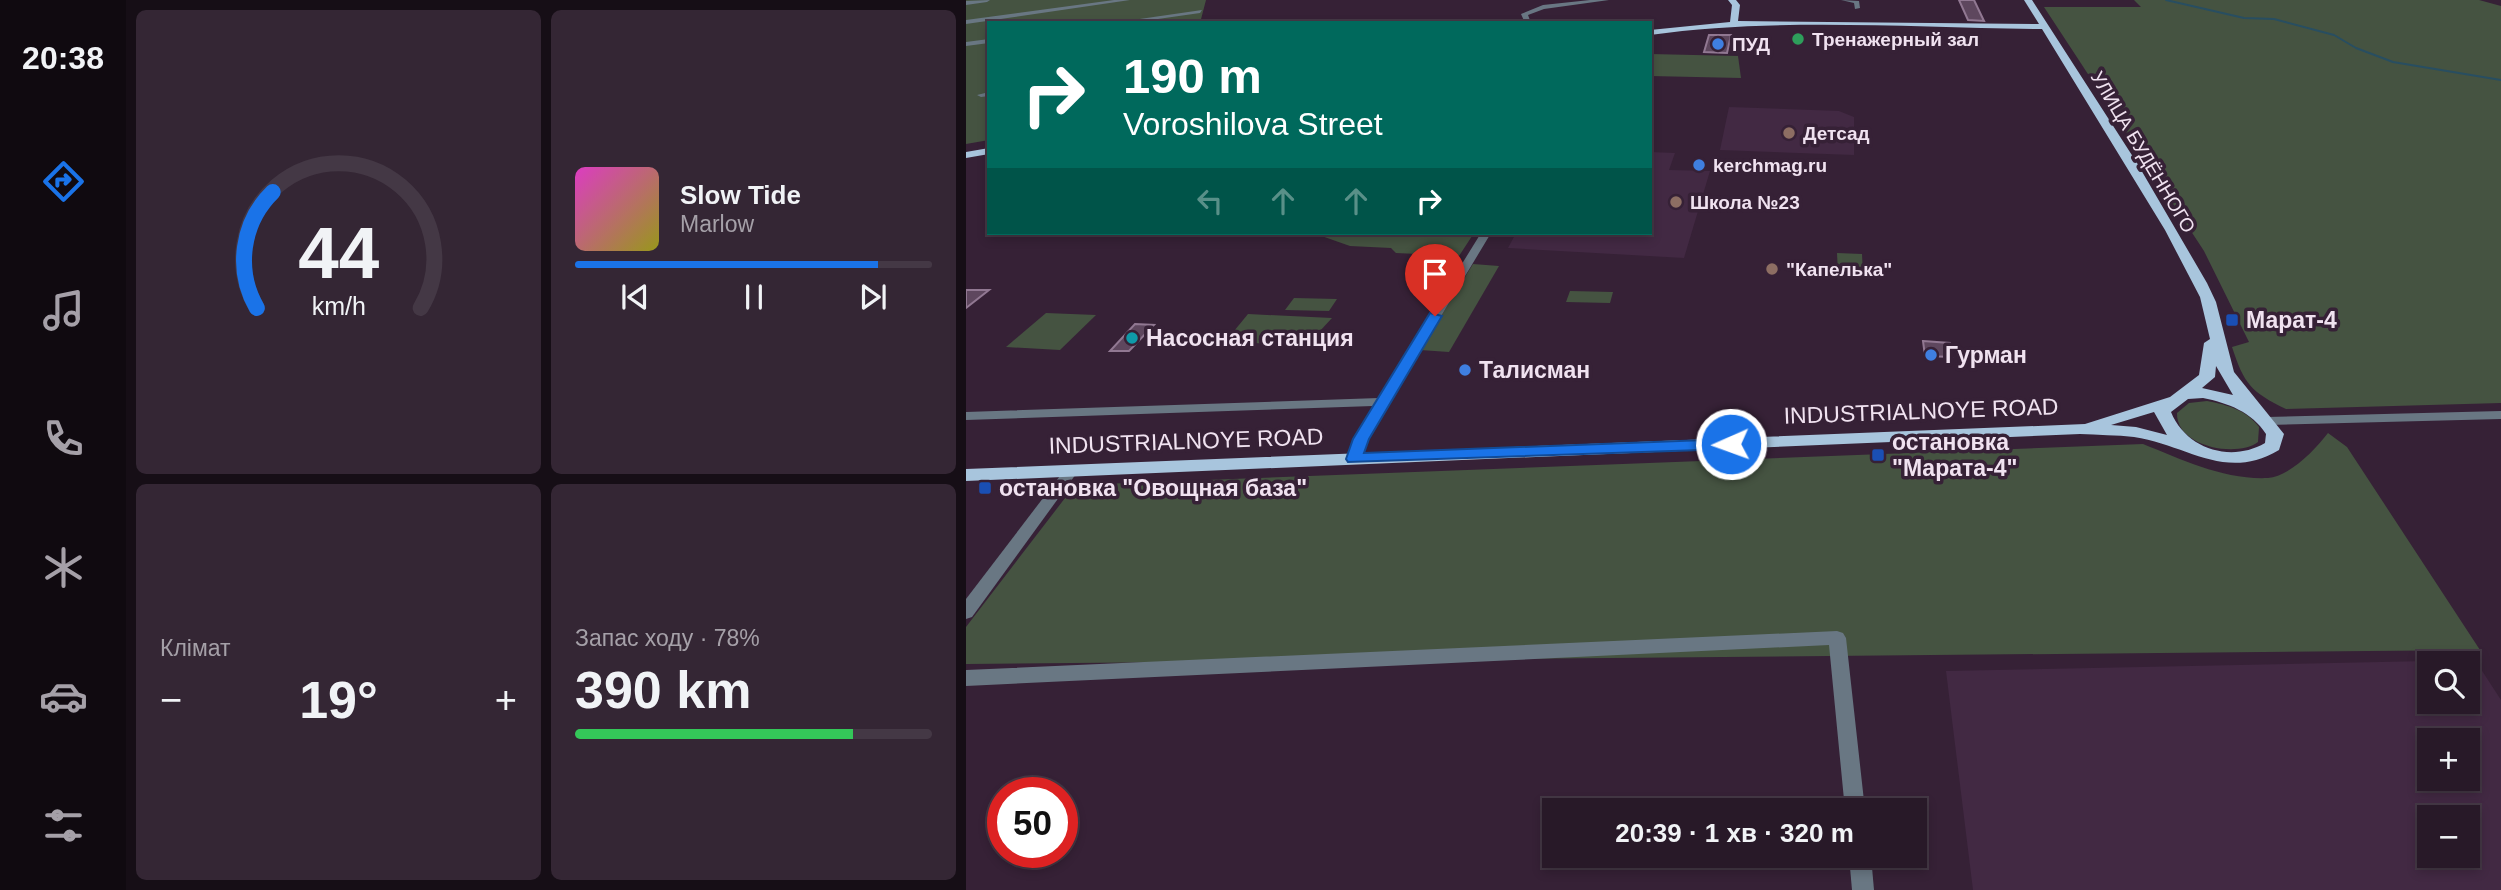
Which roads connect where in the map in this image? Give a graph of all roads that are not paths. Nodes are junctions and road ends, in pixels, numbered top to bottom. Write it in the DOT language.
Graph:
graph roads {
  1 [pos="987,0"];
  2 [pos="1127,0"];
  3 [pos="1202,0"];
  4 [pos="1606,0"];
  5 [pos="1732,0"];
  6 [pos="1844,0"];
  7 [pos="2028,0"];
  8 [pos="968,3"];
  9 [pos="1857,8"];
  10 [pos="1200,11"];
  11 [pos="977,20"];
  12 [pos="1129,21"];
  13 [pos="1192,21"];
  14 [pos="1527,21"];
  15 [pos="966,22"];
  16 [pos="1734,23"];
  17 [pos="2045,27"];
  18 [pos="1652,33"];
  19 [pos="987,41"];
  20 [pos="966,44"];
  21 [pos="987,151"];
  22 [pos="966,155"];
  23 [pos="1485,235"];
  24 [pos="2214,329"];
  25 [pos="2177,398"];
  26 [pos="1383,402"];
  27 [pos="2501,415"];
  28 [pos="966,416"];
  29 [pos="2262,416"];
  30 [pos="2080,429"];
  31 [pos="2198,450"];
  32 [pos="1354,459"];
  33 [pos="1071,471"];
  34 [pos="966,475"];
  35 [pos="966,612"];
  36 [pos="966,678"];
  37 [pos="1854,798"];
  38 [pos="1861,868"];
  39 [pos="1863,890"];
  1 -- 8 [label="street"];
  2 -- 11 [label="street"];
  3 -- 10 [label="street"];
  4 -- 14 [label="street"];
  5 -- 16 [label="main road"];
  6 -- 9 [label="street"];
  7 -- 17 [label="main road, УЛИЦА БУДЁННОГО"];
  8 -- 11 [label="street"];
  10 -- 12 [label="street"];
  10 -- 13 [label="street"];
  11 -- 15 [label="street"];
  16 -- 17 [label="main road"];
  16 -- 18 [label="main road"];
  17 -- 24 [label="main road, УЛИЦА БУДЁННОГО"];
  19 -- 20 [label="street"];
  21 -- 22 [label="main road"];
  23 -- 26 [label="street"];
  24 -- 25 [label="main road"];
  24 -- 29 [label="main road, УЛИЦА БУДЁННОГО"];
  25 -- 29 [label="main road"];
  25 -- 30 [label="main road"];
  25 -- 31 [label="main road"];
  26 -- 28 [label="street"];
  26 -- 32 [label="street"];
  27 -- 29 [label="street"];
  29 -- 31 [label="main road"];
  30 -- 31 [label="main road"];
  30 -- 32 [label="main road, INDUSTRIALNOYE ROAD"];
  32 -- 33 [label="main road, INDUSTRIALNOYE ROAD"];
  33 -- 34 [label="main road, INDUSTRIALNOYE ROAD"];
  33 -- 35 [label="street"];
  36 -- 37 [label="street"];
  38 -- 39 [label="street"];
}
